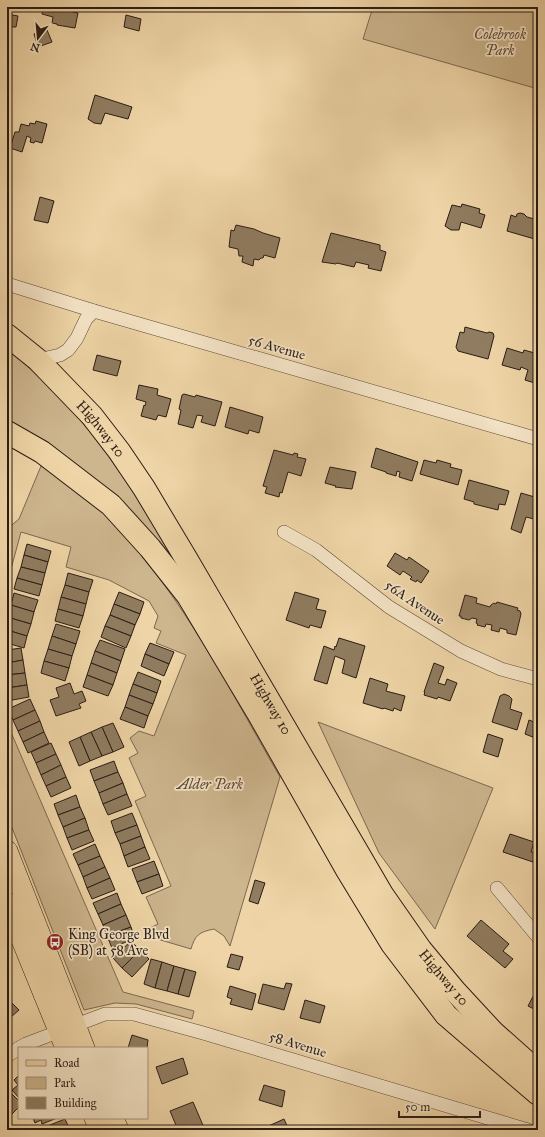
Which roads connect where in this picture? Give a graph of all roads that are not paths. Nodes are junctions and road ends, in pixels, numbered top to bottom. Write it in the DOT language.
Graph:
graph roads {
  1 [pos="7,284"];
  2 [pos="94,311"];
  3 [pos="7,335"];
  4 [pos="38,360"];
  5 [pos="7,432"];
  6 [pos="538,439"];
  7 [pos="284,532"];
  8 [pos="538,679"];
  9 [pos="7,851"];
  10 [pos="497,888"];
  11 [pos="7,903"];
  12 [pos="538,937"];
  13 [pos="66,1035"];
  14 [pos="21,1047"];
  15 [pos="83,1047"];
  16 [pos="18,1049"];
  17 [pos="7,1056"];
  18 [pos="538,1072"];
  19 [pos="538,1094"];
  20 [pos="95,1119"];
  21 [pos="113,1119"];
  22 [pos="100,1130"];
  23 [pos="118,1130"];
  24 [pos="528,1130"];
  1 -- 2 [label="street, 56 Avenue"];
  2 -- 4 [label="street"];
  2 -- 6 [label="street, 56 Avenue"];
  3 -- 4 [label="highway, Highway 10"];
  4 -- 18 [label="highway, Highway 10"];
  5 -- 19 [label="highway, Highway 10"];
  7 -- 8 [label="street, 56A Avenue"];
  9 -- 13 [label="main road"];
  10 -- 12 [label="street"];
  11 -- 13 [label="main road"];
  13 -- 14 [label="street, 58 Avenue"];
  13 -- 15 [label="main road"];
  13 -- 24 [label="street, 58 Avenue"];
  16 -- 17 [label="street, 58 Avenue"];
  20 -- 22 [label="main road"];
  21 -- 23 [label="main road"];
}
